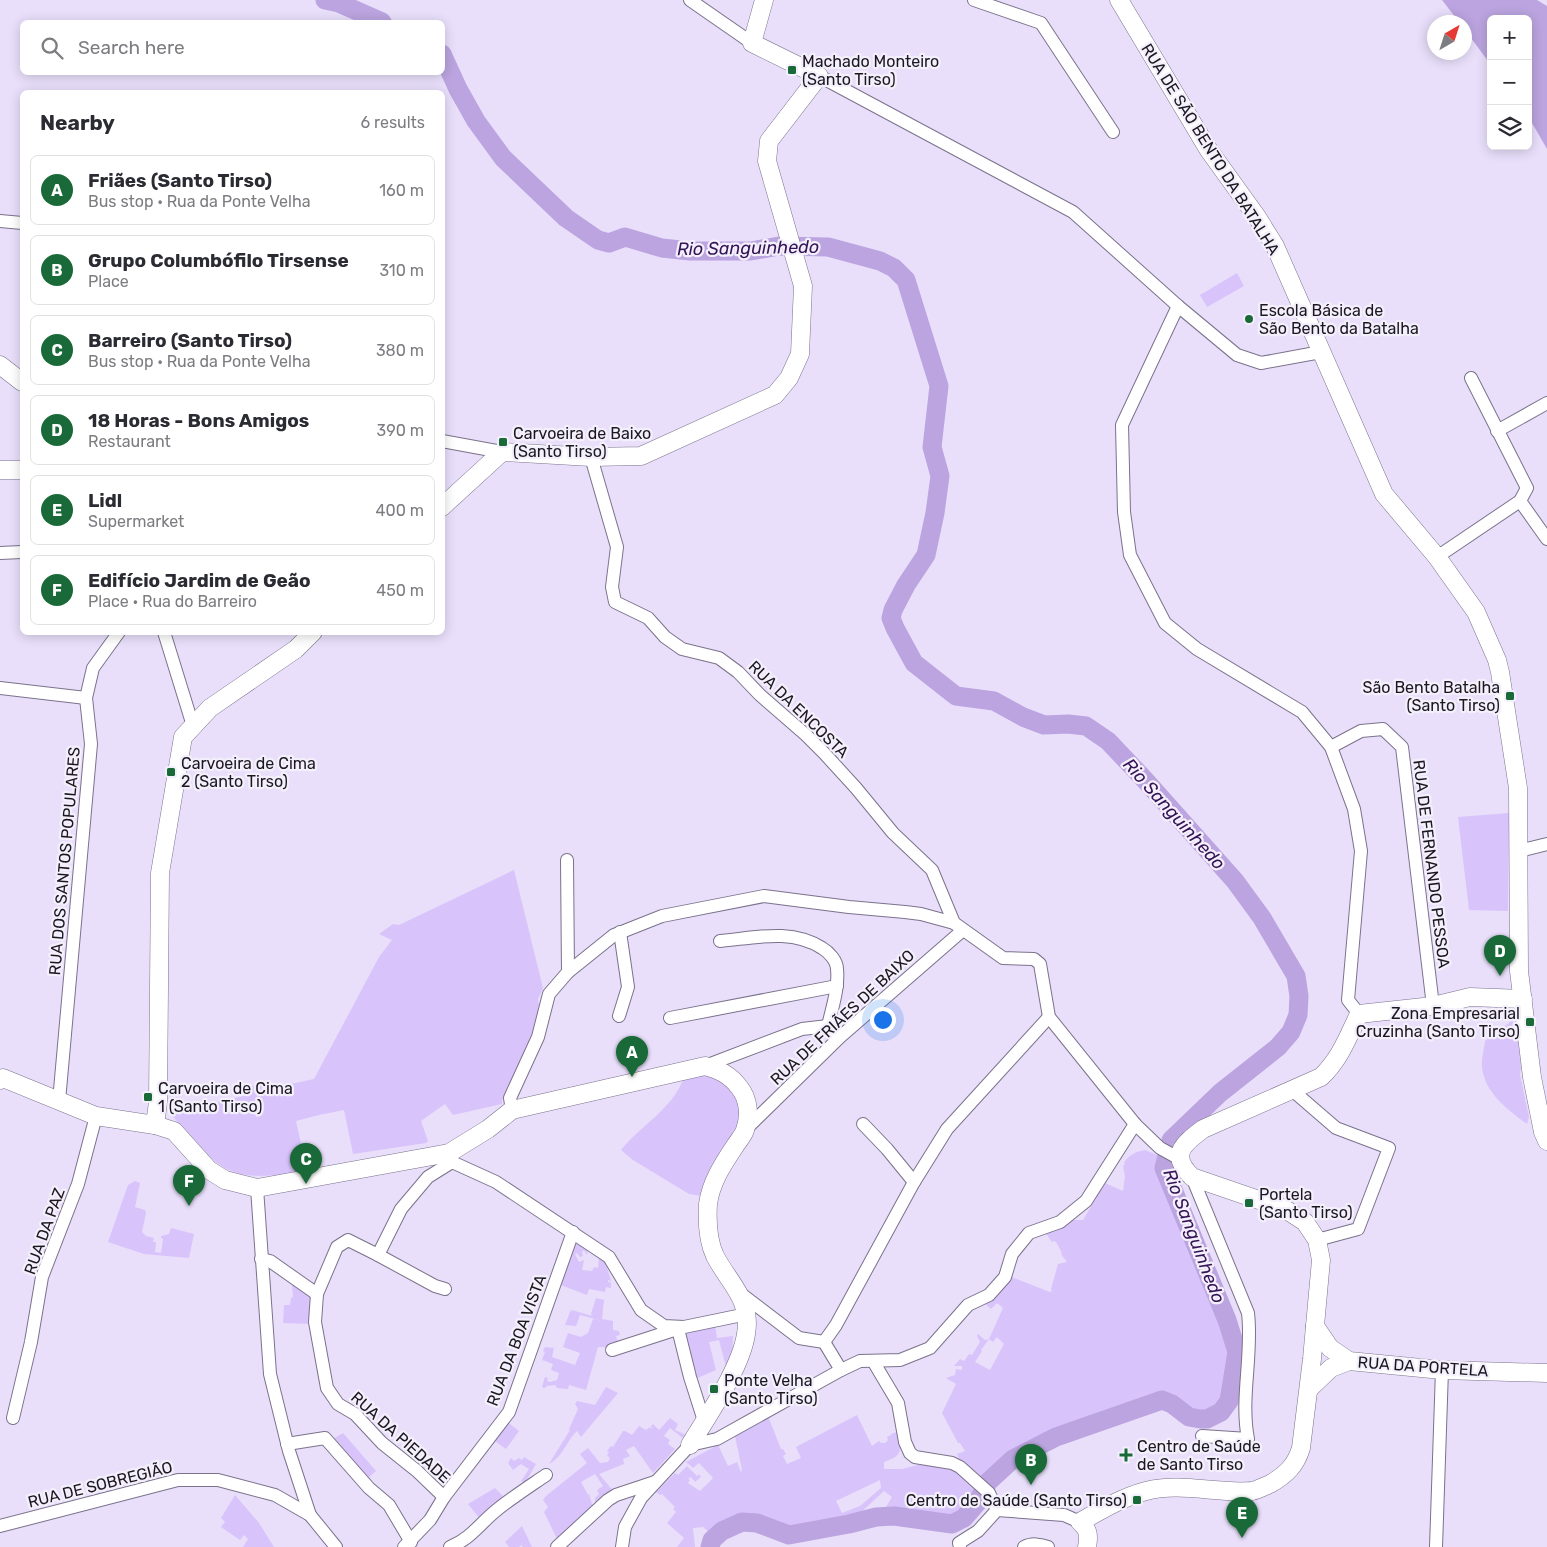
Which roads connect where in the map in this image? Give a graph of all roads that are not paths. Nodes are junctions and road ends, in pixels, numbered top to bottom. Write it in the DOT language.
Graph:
graph roads {
  1 [pos="690,0"];
  2 [pos="764,0"];
  3 [pos="974,0"];
  4 [pos="1119,0"];
  5 [pos="752,43"];
  6 [pos="818,76"];
  7 [pos="1113,132"];
  8 [pos="0,221"];
  9 [pos="20,224"];
  10 [pos="1178,306"];
  11 [pos="1321,352"];
  12 [pos="0,365"];
  13 [pos="1471,378"];
  14 [pos="20,380"];
  15 [pos="1547,403"];
  16 [pos="1497,431"];
  17 [pos="445,442"];
  18 [pos="502,452"];
  19 [pos="591,457"];
  20 [pos="0,470"];
  21 [pos="20,470"];
  22 [pos="1520,501"];
  23 [pos="445,504"];
  24 [pos="1547,539"];
  25 [pos="20,552"];
  26 [pos="0,553"];
  27 [pos="1437,557"];
  28 [pos="117,635"];
  29 [pos="165,635"];
  30 [pos="310,635"];
  31 [pos="0,688"];
  32 [pos="86,698"];
  33 [pos="193,726"];
  34 [pos="1331,747"];
  35 [pos="1547,844"];
  36 [pos="1519,851"];
  37 [pos="567,860"];
  38 [pos="958,926"];
  39 [pos="620,932"];
  40 [pos="720,941"];
  41 [pos="568,972"];
  42 [pos="837,986"];
  43 [pos="1523,999"];
  44 [pos="1433,1006"];
  45 [pos="1359,1014"];
  46 [pos="620,1016"];
  47 [pos="1050,1017"];
  48 [pos="670,1018"];
  49 [pos="828,1026"];
  50 [pos="840,1037"];
  51 [pos="705,1066"];
  52 [pos="1,1078"];
  53 [pos="1292,1090"];
  54 [pos="59,1101"];
  55 [pos="512,1110"];
  56 [pos="96,1116"];
  57 [pos="863,1124"];
  58 [pos="1135,1124"];
  59 [pos="155,1125"];
  60 [pos="745,1130"];
  61 [pos="1547,1141"];
  62 [pos="1177,1157"];
  63 [pos="451,1158"];
  64 [pos="1192,1177"];
  65 [pos="914,1182"];
  66 [pos="257,1188"];
  67 [pos="573,1232"];
  68 [pos="1317,1240"];
  69 [pos="378,1255"];
  70 [pos="261,1259"];
  71 [pos="445,1289"];
  72 [pos="740,1293"];
  73 [pos="317,1294"];
  74 [pos="747,1314"];
  75 [pos="1315,1326"];
  76 [pos="681,1328"];
  77 [pos="824,1342"];
  78 [pos="612,1350"];
  79 [pos="1349,1361"];
  80 [pos="873,1362"];
  81 [pos="841,1370"];
  82 [pos="1442,1370"];
  83 [pos="1547,1373"];
  84 [pos="1309,1389"];
  85 [pos="14,1418"];
  86 [pos="704,1421"];
  87 [pos="1202,1436"];
  88 [pos="287,1444"];
  89 [pos="690,1445"];
  90 [pos="546,1475"];
  91 [pos="657,1481"];
  92 [pos="444,1497"];
  93 [pos="997,1510"];
  94 [pos="310,1515"];
  95 [pos="1080,1522"];
  96 [pos="0,1526"];
  97 [pos="408,1544"];
  98 [pos="336,1547"];
  99 [pos="450,1547"];
  100 [pos="557,1547"];
  101 [pos="622,1547"];
  102 [pos="960,1547"];
  103 [pos="1024,1547"];
  104 [pos="1048,1547"];
  105 [pos="1087,1547"];
  106 [pos="1436,1547"];
  1 -- 5 [label="street"];
  2 -- 5 [label="street"];
  3 -- 7 [label="street"];
  4 -- 11 [label="street, RUA DE SÃO BENTO DA BATALHA"];
  5 -- 6 [label="street"];
  6 -- 10 [label="street"];
  6 -- 19 [label="street"];
  8 -- 9 [label="street"];
  10 -- 11 [label="street"];
  10 -- 34 [label="street"];
  11 -- 27 [label="street, RUA DE SÃO BENTO DA BATALHA"];
  12 -- 14 [label="street"];
  13 -- 16 [label="street"];
  15 -- 16 [label="street"];
  16 -- 22 [label="street"];
  17 -- 18 [label="street"];
  18 -- 19 [label="street"];
  18 -- 23 [label="street"];
  19 -- 38 [label="street, RUA DA ENCOSTA"];
  20 -- 21 [label="street"];
  22 -- 24 [label="street"];
  22 -- 27 [label="street"];
  25 -- 26 [label="street"];
  27 -- 36 [label="street, RUA DE SÃO BENTO DA BATALHA"];
  28 -- 32 [label="street, RUA DOS SANTOS POPULARES"];
  29 -- 33 [label="street"];
  30 -- 33 [label="street"];
  31 -- 32 [label="street"];
  32 -- 54 [label="street, RUA DOS SANTOS POPULARES"];
  33 -- 59 [label="street"];
  34 -- 44 [label="street, RUA DE FERNANDO PESSOA"];
  34 -- 45 [label="street"];
  35 -- 36 [label="street"];
  36 -- 43 [label="street, RUA DE SÃO BENTO DA BATALHA"];
  37 -- 41 [label="street"];
  38 -- 39 [label="street"];
  38 -- 47 [label="street"];
  38 -- 50 [label="street, RUA DE FRIÃES DE BAIXO"];
  39 -- 41 [label="street"];
  39 -- 46 [label="street"];
  40 -- 42 [label="street"];
  41 -- 55 [label="street"];
  42 -- 48 [label="street"];
  42 -- 49 [label="street"];
  43 -- 44 [label="street"];
  43 -- 61 [label="street, RUA DE SÃO BENTO DA BATALHA"];
  44 -- 45 [label="street"];
  45 -- 53 [label="street"];
  47 -- 58 [label="street"];
  47 -- 65 [label="street"];
  49 -- 50 [label="street"];
  49 -- 51 [label="street"];
  50 -- 60 [label="street, RUA DE FRIÃES DE BAIXO"];
  51 -- 55 [label="street"];
  51 -- 60 [label="street"];
  52 -- 54 [label="street"];
  53 -- 62 [label="street"];
  53 -- 68 [label="street"];
  54 -- 56 [label="street"];
  55 -- 63 [label="street"];
  56 -- 59 [label="street"];
  56 -- 85 [label="street, RUA DA PAZ"];
  57 -- 65 [label="street"];
  58 -- 62 [label="street"];
  58 -- 80 [label="street"];
  59 -- 66 [label="street"];
  60 -- 72 [label="street"];
  62 -- 64 [label="street"];
  63 -- 66 [label="street"];
  63 -- 67 [label="street"];
  63 -- 69 [label="street"];
  64 -- 68 [label="street"];
  64 -- 87 [label="street"];
  65 -- 77 [label="street"];
  66 -- 70 [label="street"];
  67 -- 76 [label="street"];
  67 -- 92 [label="street, RUA DA BOA VISTA"];
  68 -- 75 [label="street"];
  69 -- 71 [label="street"];
  69 -- 73 [label="street, RUA DA PIEDADE"];
  70 -- 73 [label="street"];
  70 -- 88 [label="street"];
  72 -- 74 [label="street"];
  72 -- 77 [label="street"];
  73 -- 92 [label="street, RUA DA PIEDADE"];
  74 -- 76 [label="street"];
  74 -- 86 [label="street"];
  75 -- 79 [label="street, RUA DA PORTELA"];
  75 -- 84 [label="street"];
  76 -- 78 [label="street"];
  76 -- 86 [label="street"];
  77 -- 81 [label="street"];
  79 -- 82 [label="street, RUA DA PORTELA"];
  79 -- 84 [label="street"];
  80 -- 81 [label="street"];
  80 -- 93 [label="street"];
  81 -- 89 [label="street"];
  82 -- 83 [label="street, RUA DA PORTELA"];
  82 -- 106 [label="street"];
  84 -- 95 [label="street"];
  86 -- 89 [label="street"];
  88 -- 94 [label="street"];
  88 -- 97 [label="street"];
  89 -- 91 [label="street"];
  90 -- 99 [label="street"];
  91 -- 100 [label="street"];
  91 -- 101 [label="street"];
  92 -- 97 [label="street, RUA DA BOA VISTA"];
  93 -- 95 [label="street"];
  93 -- 102 [label="street"];
  94 -- 96 [label="street, RUA DE SOBREGIÃO"];
  94 -- 98 [label="street, RUA DE SOBREGIÃO"];
  95 -- 105 [label="street"];
  103 -- 104 [label="street"];
}
